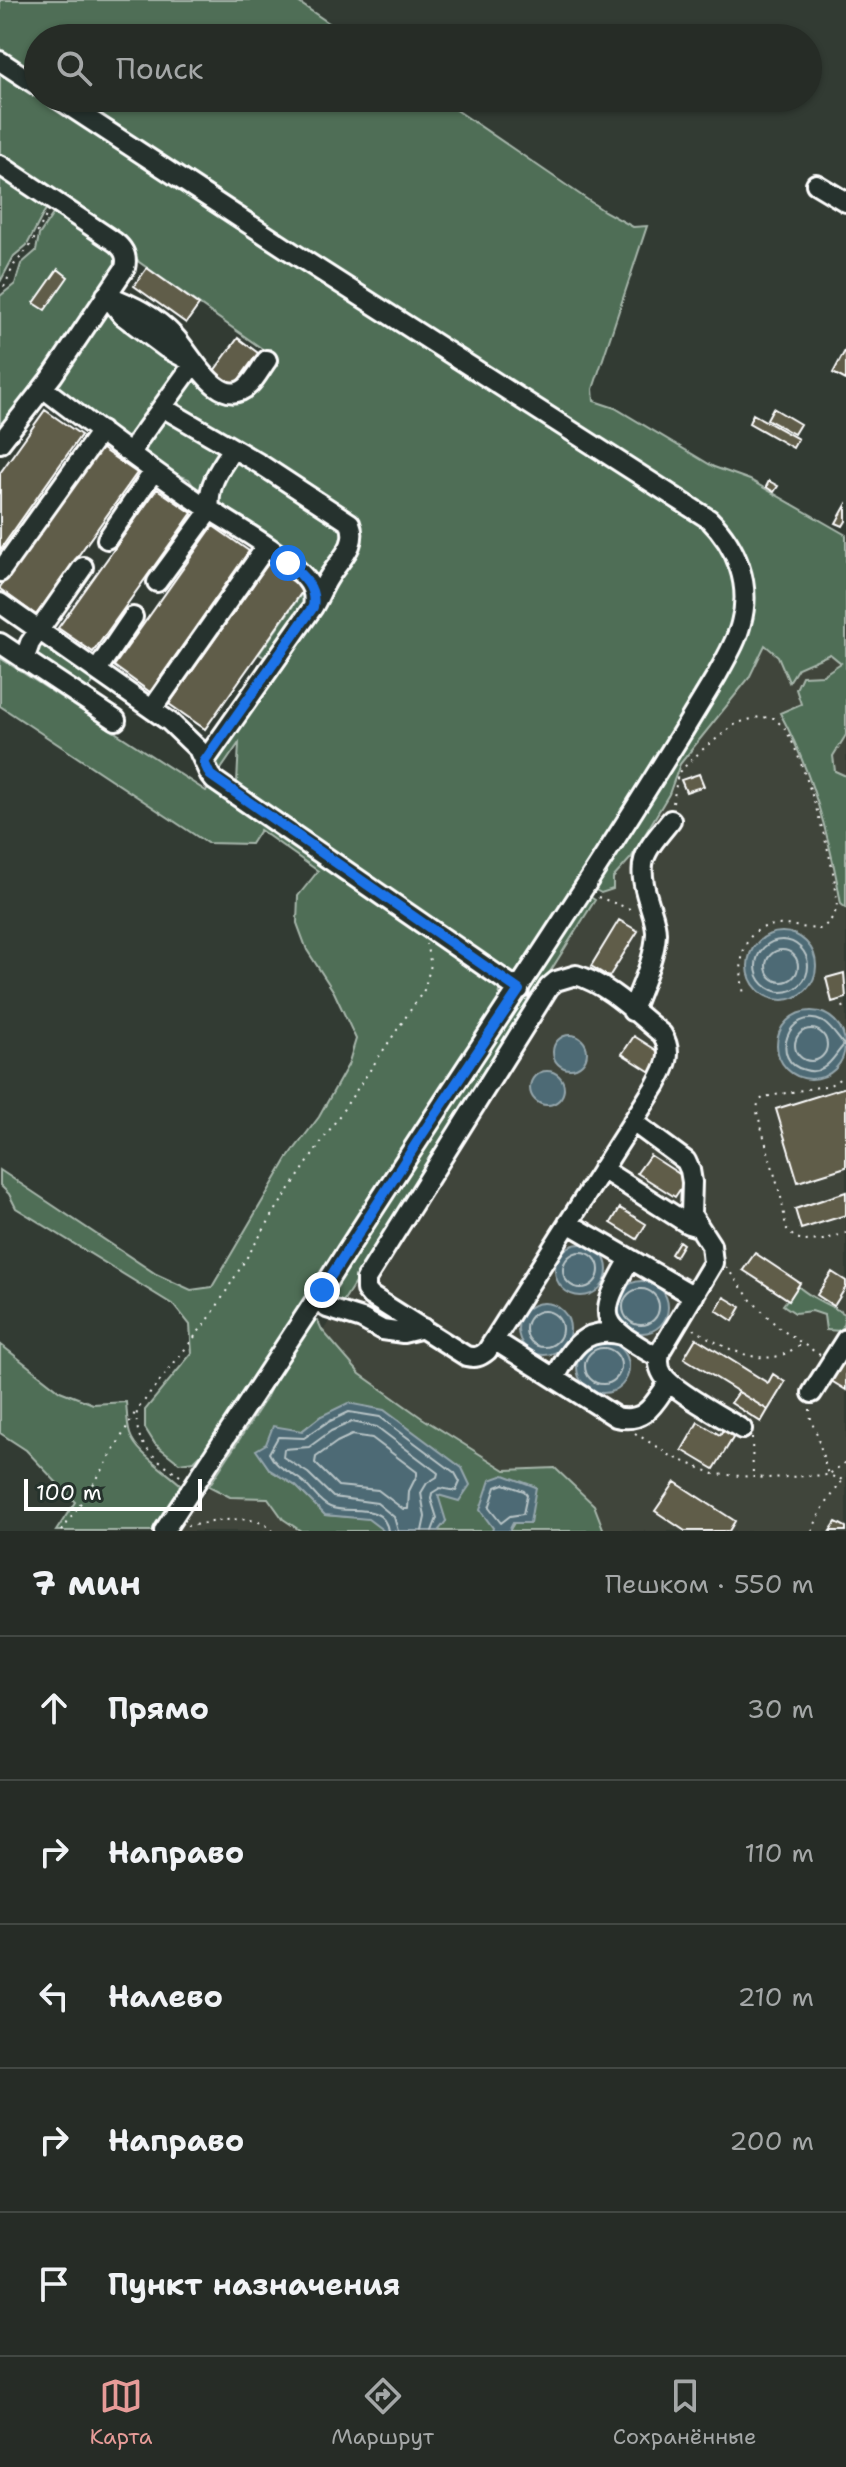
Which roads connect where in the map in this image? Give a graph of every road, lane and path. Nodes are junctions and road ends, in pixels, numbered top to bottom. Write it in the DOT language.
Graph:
graph roads {
  1 [pos="0,61"];
  2 [pos="24,77"];
  3 [pos="78,112"];
  4 [pos="0,165"];
  5 [pos="816,184"];
  6 [pos="55,201"];
  7 [pos="846,202"];
  8 [pos="4,287"];
  9 [pos="106,295"];
  10 [pos="267,360"];
  11 [pos="194,363"];
  12 [pos="43,388"];
  13 [pos="162,407"];
  14 [pos="101,431"];
  15 [pos="0,443"];
  16 [pos="233,449"];
  17 [pos="132,454"];
  18 [pos="154,471"];
  19 [pos="210,510"];
  20 [pos="107,539"];
  21 [pos="266,547"];
  22 [pos="83,567"];
  23 [pos="0,572"];
  24 [pos="157,582"];
  25 [pos="0,603"];
  26 [pos="313,607"];
  27 [pos="133,617"];
  28 [pos="41,631"];
  29 [pos="0,643"];
  30 [pos="24,660"];
  31 [pos="97,670"];
  32 [pos="152,709"];
  33 [pos="116,720"];
  34 [pos="204,762"];
  35 [pos="671,820"];
  36 [pos="583,888"];
  37 [pos="650,906"];
  38 [pos="419,922"];
  39 [pos="519,990"];
  40 [pos="744,994"];
  41 [pos="843,1006"];
  42 [pos="632,1011"];
  43 [pos="846,1013"];
  44 [pos="846,1075"];
  45 [pos="633,1122"];
  46 [pos="602,1169"];
  47 [pos="568,1223"];
  48 [pos="698,1227"];
  49 [pos="846,1233"];
  50 [pos="711,1245"];
  51 [pos="630,1259"];
  52 [pos="322,1290"];
  53 [pos="694,1296"];
  54 [pos="680,1321"];
  55 [pos="423,1328"];
  56 [pos="622,1335"];
  57 [pos="846,1339"];
  58 [pos="494,1340"];
  59 [pos="803,1343"];
  60 [pos="659,1358"];
  61 [pos="831,1362"];
  62 [pos="555,1378"];
  63 [pos="669,1382"];
  64 [pos="812,1393"];
  65 [pos="137,1410"];
  66 [pos="616,1417"];
  67 [pos="742,1429"];
  68 [pos="846,1462"];
  69 [pos="828,1475"];
  70 [pos="753,1477"];
  71 [pos="844,1481"];
  72 [pos="193,1487"];
  73 [pos="165,1530"];
  74 [pos="62,1531"];
  75 [pos="273,1531"];
  76 [pos="812,1531"];
  1 -- 2 [label="street"];
  3 -- 36 [label="street"];
  4 -- 6 [label="street"];
  5 -- 7 [label="street"];
  6 -- 8 [label="path"];
  6 -- 9 [label="street"];
  9 -- 11 [label="street"];
  9 -- 12 [label="street"];
  10 -- 11 [label="street"];
  11 -- 13 [label="street"];
  12 -- 14 [label="street"];
  12 -- 15 [label="street"];
  13 -- 16 [label="street"];
  13 -- 17 [label="street"];
  14 -- 17 [label="street"];
  14 -- 23 [label="street"];
  16 -- 19 [label="street"];
  16 -- 26 [label="street"];
  17 -- 18 [label="street"];
  18 -- 19 [label="street"];
  18 -- 20 [label="street"];
  19 -- 21 [label="street"];
  19 -- 24 [label="street"];
  21 -- 26 [label="street"];
  21 -- 32 [label="street"];
  22 -- 28 [label="street"];
  25 -- 28 [label="street"];
  26 -- 34 [label="street"];
  27 -- 31 [label="street"];
  28 -- 30 [label="street"];
  28 -- 31 [label="street"];
  29 -- 30 [label="street"];
  30 -- 33 [label="street"];
  31 -- 32 [label="street"];
  32 -- 34 [label="street"];
  34 -- 38 [label="street"];
  35 -- 37 [label="street"];
  35 -- 40 [label="path"];
  36 -- 37 [label="path"];
  36 -- 39 [label="street"];
  37 -- 42 [label="street"];
  38 -- 39 [label="street"];
  38 -- 65 [label="path"];
  39 -- 52 [label="street"];
  41 -- 43 [label="path"];
  42 -- 45 [label="street"];
  42 -- 55 [label="street"];
  44 -- 49 [label="path"];
  45 -- 46 [label="street"];
  45 -- 48 [label="street"];
  46 -- 47 [label="street"];
  46 -- 48 [label="street"];
  47 -- 51 [label="street"];
  47 -- 58 [label="street"];
  48 -- 50 [label="street"];
  50 -- 53 [label="street"];
  50 -- 59 [label="path"];
  51 -- 53 [label="street"];
  51 -- 56 [label="street"];
  52 -- 55 [label="street"];
  52 -- 72 [label="street"];
  53 -- 54 [label="street"];
  54 -- 59 [label="path"];
  54 -- 60 [label="street"];
  55 -- 58 [label="street"];
  56 -- 60 [label="street"];
  56 -- 62 [label="street"];
  57 -- 61 [label="street"];
  58 -- 62 [label="street"];
  59 -- 61 [label="path"];
  60 -- 63 [label="street"];
  61 -- 64 [label="street"];
  62 -- 66 [label="street"];
  63 -- 66 [label="street"];
  63 -- 67 [label="street"];
  64 -- 69 [label="path"];
  65 -- 72 [label="path"];
  65 -- 74 [label="path"];
  66 -- 70 [label="path"];
  67 -- 70 [label="path"];
  68 -- 69 [label="path"];
  69 -- 70 [label="path"];
  69 -- 71 [label="path"];
  71 -- 76 [label="path"];
  72 -- 73 [label="street"];
  73 -- 75 [label="path"];
}
